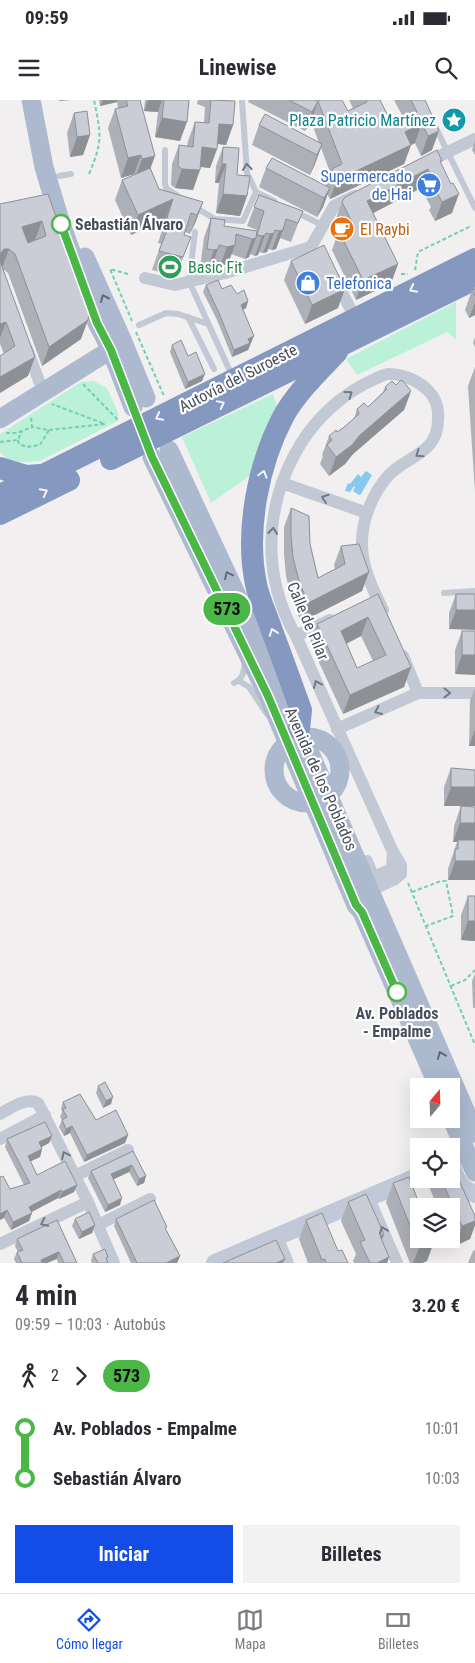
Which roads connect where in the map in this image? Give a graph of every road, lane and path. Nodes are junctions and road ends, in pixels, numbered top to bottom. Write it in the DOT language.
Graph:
graph roads {
  1 [pos="31,100"];
  2 [pos="42,100"];
  3 [pos="94,100"];
  4 [pos="242,100"];
  5 [pos="431,117"];
  6 [pos="475,139"];
  7 [pos="164,150"];
  8 [pos="447,152"];
  9 [pos="412,169"];
  10 [pos="89,174"];
  11 [pos="369,190"];
  12 [pos="256,192"];
  13 [pos="279,204"];
  14 [pos="288,208"];
  15 [pos="475,208"];
  16 [pos="322,225"];
  17 [pos="471,226"];
  18 [pos="195,232"];
  19 [pos="475,259"];
  20 [pos="330,269"];
  21 [pos="401,274"];
  22 [pos="145,278"];
  23 [pos="475,279"];
  24 [pos="190,281"];
  25 [pos="351,310"];
  26 [pos="188,317"];
  27 [pos="97,323"];
  28 [pos="208,324"];
  29 [pos="139,325"];
  30 [pos="23,339"];
  31 [pos="346,342"];
  32 [pos="116,344"];
  33 [pos="84,367"];
  34 [pos="214,369"];
  35 [pos="229,370"];
  36 [pos="40,381"];
  37 [pos="125,386"];
  38 [pos="48,402"];
  39 [pos="0,405"];
  40 [pos="31,414"];
  41 [pos="105,424"];
  42 [pos="1,426"];
  43 [pos="32,427"];
  44 [pos="49,430"];
  45 [pos="22,431"];
  46 [pos="18,440"];
  47 [pos="0,442"];
  48 [pos="0,468"];
  49 [pos="45,474"];
  50 [pos="282,483"];
  51 [pos="0,495"];
  52 [pos="368,513"];
  53 [pos="0,514"];
  54 [pos="475,591"];
  55 [pos="444,593"];
  56 [pos="340,614"];
  57 [pos="390,626"];
  58 [pos="296,636"];
  59 [pos="397,642"];
  60 [pos="246,649"];
  61 [pos="418,693"];
  62 [pos="475,693"];
  63 [pos="337,729"];
  64 [pos="294,736"];
  65 [pos="321,800"];
  66 [pos="321,821"];
  67 [pos="393,852"];
  68 [pos="355,856"];
  69 [pos="404,877"];
  70 [pos="370,891"];
  71 [pos="412,892"];
  72 [pos="426,926"];
  73 [pos="475,970"];
  74 [pos="450,986"];
  75 [pos="475,1046"];
  76 [pos="434,1078"];
  77 [pos="0,1114"];
  78 [pos="45,1115"];
  79 [pos="460,1125"];
  80 [pos="471,1134"];
  81 [pos="0,1138"];
  82 [pos="460,1144"];
  83 [pos="128,1150"];
  84 [pos="475,1172"];
  85 [pos="75,1176"];
  86 [pos="410,1180"];
  87 [pos="460,1184"];
  88 [pos="475,1194"];
  89 [pos="366,1199"];
  90 [pos="150,1200"];
  91 [pos="88,1202"];
  92 [pos="98,1225"];
  93 [pos="277,1237"];
  94 [pos="0,1244"];
  95 [pos="114,1263"];
  96 [pos="215,1263"];
  97 [pos="288,1263"];
  98 [pos="397,1263"];
  1 -- 27 [label="main road"];
  32 -- 2 [label="main road, one-way"];
  3 -- 10 [label="path"];
  12 -- 4 [label="lane, one-way"];
  5 -- 8 [label="lane"];
  6 -- 8 [label="street"];
  7 -- 12 [label="lane"];
  8 -- 9 [label="street"];
  8 -- 15 [label="lane"];
  11 -- 16 [label="street"];
  12 -- 13 [label="lane"];
  14 -- 16 [label="lane"];
  16 -- 24 [label="street"];
  17 -- 21 [label="path"];
  18 -- 24 [label="lane"];
  19 -- 49 [label="highway, Autovía del Suroeste, one-way"];
  20 -- 25 [label="street"];
  22 -- 24 [label="street"];
  23 -- 31 [label="highway, Autovía del Suroeste"];
  24 -- 28 [label="lane"];
  26 -- 28 [label="lane"];
  26 -- 29 [label="lane"];
  26 -- 34 [label="lane"];
  27 -- 32 [label="main road"];
  27 -- 33 [label="main road"];
  28 -- 35 [label="lane"];
  30 -- 36 [label="street"];
  53 -- 31 [label="highway, Autovía del Suroeste, one-way"];
  64 -- 31 [label="highway, one-way"];
  32 -- 33 [label="main road"];
  32 -- 37 [label="main road"];
  32 -- 37 [label="main road"];
  33 -- 36 [label="main road"];
  33 -- 37 [label="main road"];
  33 -- 41 [label="path"];
  33 -- 42 [label="main road"];
  36 -- 39 [label="main road"];
  38 -- 41 [label="path"];
  40 -- 43 [label="path"];
  41 -- 44 [label="path"];
  42 -- 45 [label="path"];
  43 -- 44 [label="path"];
  43 -- 45 [label="path"];
  44 -- 46 [label="path"];
  45 -- 46 [label="path"];
  46 -- 47 [label="path"];
  48 -- 49 [label="highway"];
  49 -- 51 [label="highway, Autovía del Suroeste"];
  52 -- 50 [label="street, one-way"];
  50 -- 52 [label="street, Calle de Pilar, one-way"];
  58 -- 50 [label="street, Calle de Pilar, one-way"];
  52 -- 57 [label="street, Calle de Pilar"];
  54 -- 55 [label="lane"];
  56 -- 58 [label="street"];
  63 -- 58 [label="street, Calle de Pilar, one-way"];
  59 -- 61 [label="street"];
  60 -- 64 [label="main road, Avenida de los Poblados"];
  60 -- 64 [label="lane"];
  64 -- 60 [label="main road, Avenida de los Poblados, one-way"];
  61 -- 62 [label="street, one-way"];
  61 -- 63 [label="street, one-way"];
  63 -- 67 [label="street, Calle de Pilar"];
  64 -- 65 [label="main road, Avenida de los Poblados"];
  64 -- 65 [label="main road"];
  65 -- 66 [label="main road, Avenida de los Poblados"];
  65 -- 68 [label="main road, Avenida de los Poblados"];
  66 -- 70 [label="street, Avenida de los Poblados"];
  66 -- 76 [label="main road, Avenida de los Poblados"];
  67 -- 68 [label="street"];
  67 -- 70 [label="street, Calle de Pilar"];
  68 -- 70 [label="main road, Avenida de los Poblados"];
  69 -- 71 [label="path"];
  80 -- 70 [label="main road, Avenida de los Poblados, one-way"];
  71 -- 72 [label="path"];
  71 -- 72 [label="path"];
  72 -- 74 [label="path"];
  73 -- 74 [label="path"];
  74 -- 75 [label="path"];
  77 -- 78 [label="street"];
  78 -- 81 [label="street"];
  85 -- 78 [label="street, one-way"];
  79 -- 80 [label="main road, Avenida de los Poblados"];
  80 -- 82 [label="street"];
  80 -- 84 [label="main road, Avenida de los Poblados"];
  83 -- 85 [label="street"];
  85 -- 91 [label="street"];
  86 -- 89 [label="street"];
  87 -- 88 [label="street"];
  89 -- 93 [label="street"];
  98 -- 89 [label="street, one-way"];
  90 -- 92 [label="street"];
  91 -- 92 [label="street"];
  91 -- 94 [label="street, one-way"];
  92 -- 95 [label="street"];
  93 -- 96 [label="street"];
  93 -- 97 [label="street"];
}
